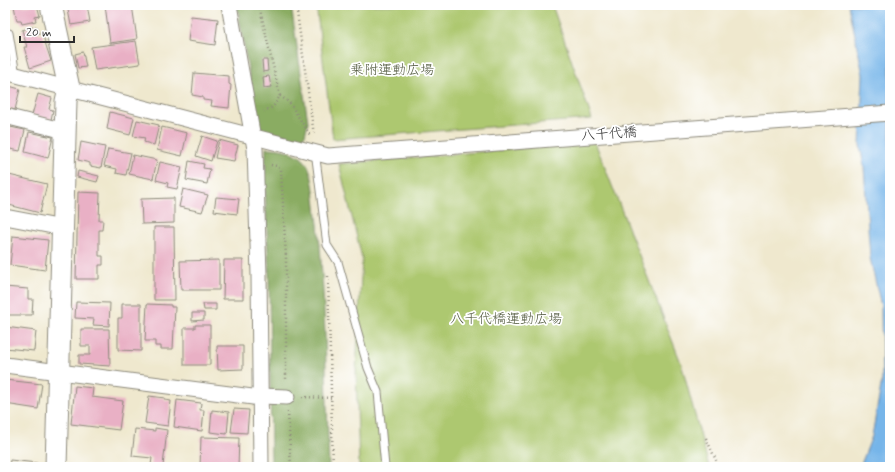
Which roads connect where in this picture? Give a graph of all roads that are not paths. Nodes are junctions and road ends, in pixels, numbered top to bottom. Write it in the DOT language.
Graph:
graph roads {
  1 [pos="51,5"];
  2 [pos="229,5"];
  3 [pos="9,33"];
  4 [pos="11,74"];
  5 [pos="69,88"];
  6 [pos="890,113"];
  7 [pos="5,116"];
  8 [pos="65,132"];
  9 [pos="251,135"];
  10 [pos="322,153"];
  11 [pos="5,218"];
  12 [pos="63,228"];
  13 [pos="5,365"];
  14 [pos="58,373"];
  15 [pos="287,396"];
  16 [pos="261,397"];
  17 [pos="56,467"];
  18 [pos="261,467"];
  19 [pos="385,467"];
  1 -- 5 [label="street"];
  2 -- 9 [label="street"];
  3 -- 4 [label="lane"];
  4 -- 5 [label="street, 八千代橋"];
  5 -- 8 [label="street"];
  5 -- 9 [label="street, 八千代橋"];
  6 -- 10 [label="street, 八千代橋"];
  7 -- 8 [label="street"];
  8 -- 12 [label="street"];
  9 -- 10 [label="street, 八千代橋"];
  9 -- 16 [label="street"];
  10 -- 19 [label="lane"];
  11 -- 12 [label="street"];
  12 -- 14 [label="street"];
  13 -- 14 [label="street"];
  14 -- 16 [label="street"];
  14 -- 17 [label="street"];
  15 -- 16 [label="street"];
  16 -- 18 [label="street"];
}
